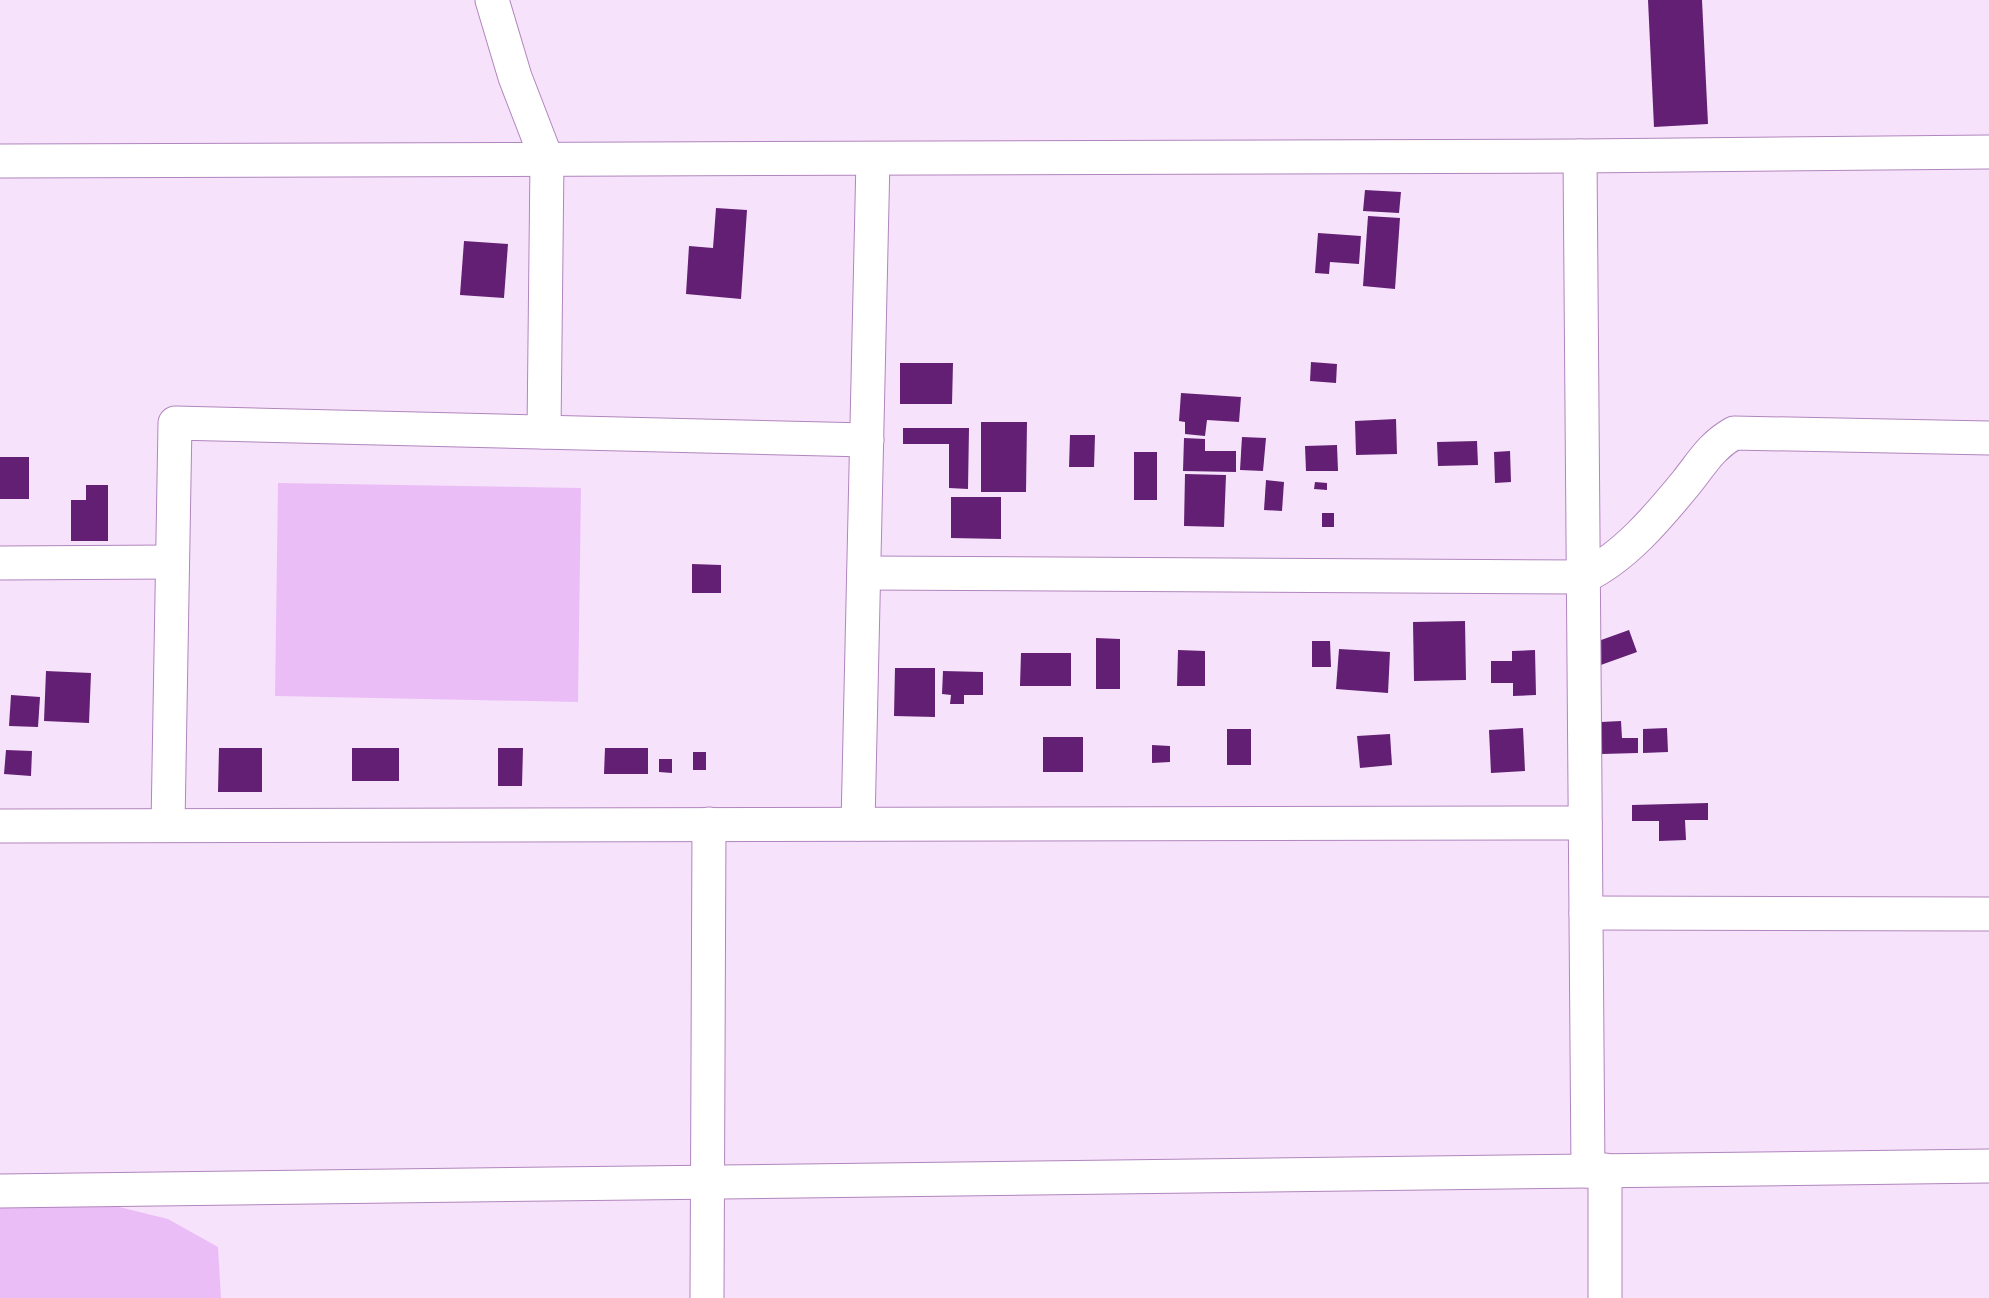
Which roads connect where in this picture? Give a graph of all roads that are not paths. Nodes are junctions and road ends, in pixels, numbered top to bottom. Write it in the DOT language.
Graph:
graph roads {
  1 [pos="492,0"];
  2 [pos="1989,152"];
  3 [pos="1580,156"];
  4 [pos="873,159"];
  5 [pos="547,160"];
  6 [pos="0,162"];
  7 [pos="544,432"];
  8 [pos="1989,438"];
  9 [pos="867,440"];
  10 [pos="172,562"];
  11 [pos="0,563"];
  12 [pos="864,573"];
  13 [pos="1583,577"];
  14 [pos="1585,823"];
  15 [pos="709,824"];
  16 [pos="858,824"];
  17 [pos="168,825"];
  18 [pos="0,826"];
  19 [pos="1586,913"];
  20 [pos="1989,914"];
  21 [pos="1989,1166"];
  22 [pos="1597,1171"];
  23 [pos="708,1182"];
  24 [pos="0,1191"];
  25 [pos="707,1298"];
  26 [pos="1605,1298"];
  1 -- 5 [label="street"];
  2 -- 3 [label="street"];
  3 -- 4 [label="street"];
  3 -- 13 [label="street"];
  4 -- 5 [label="street"];
  4 -- 9 [label="street"];
  5 -- 6 [label="street"];
  5 -- 7 [label="street"];
  7 -- 9 [label="street"];
  7 -- 10 [label="street"];
  8 -- 13 [label="street"];
  9 -- 12 [label="street"];
  10 -- 11 [label="street"];
  10 -- 17 [label="street"];
  12 -- 13 [label="street"];
  12 -- 16 [label="street"];
  13 -- 14 [label="street"];
  14 -- 16 [label="street"];
  14 -- 19 [label="street"];
  15 -- 16 [label="street"];
  15 -- 17 [label="street"];
  15 -- 23 [label="street"];
  17 -- 18 [label="street"];
  19 -- 20 [label="street"];
  19 -- 22 [label="street"];
  21 -- 22 [label="street"];
  22 -- 23 [label="street"];
  22 -- 26 [label="street"];
  23 -- 24 [label="street"];
  23 -- 25 [label="street"];
}
